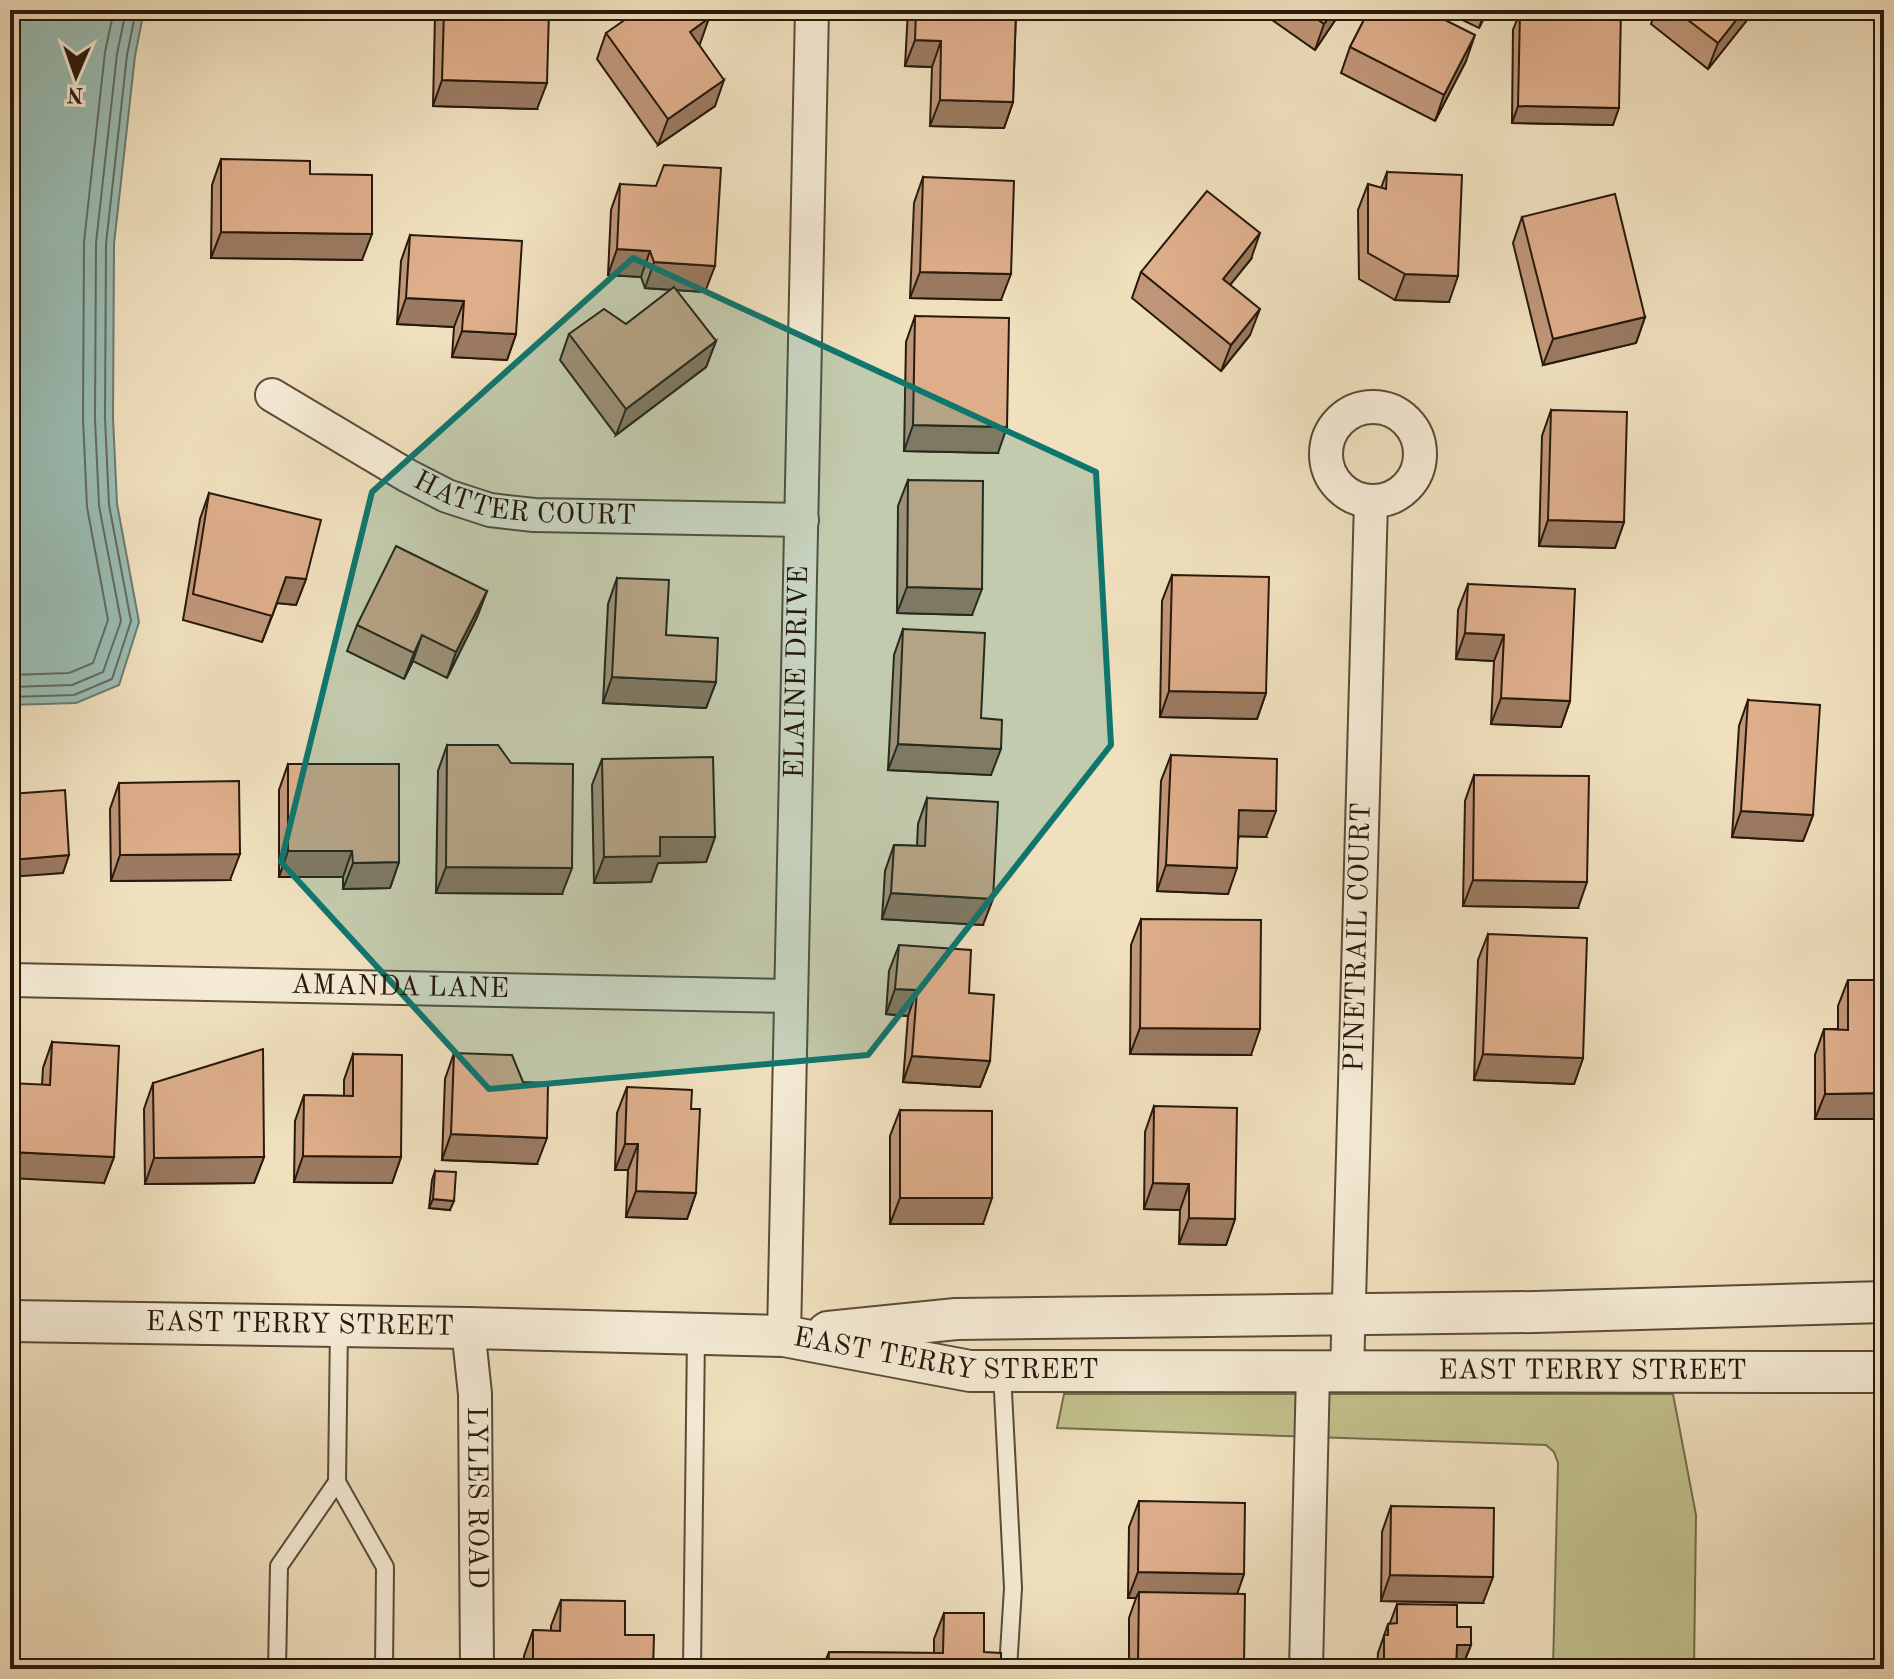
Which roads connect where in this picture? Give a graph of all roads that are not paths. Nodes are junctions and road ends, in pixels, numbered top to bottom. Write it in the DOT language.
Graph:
graph roads {
  1 [pos="812,10"];
  2 [pos="272,395"];
  3 [pos="1371,501"];
  4 [pos="802,520"];
  5 [pos="10,980"];
  6 [pos="791,996"];
  7 [pos="1884,1302"];
  8 [pos="1348,1314"];
  9 [pos="10,1321"];
  10 [pos="339,1326"];
  11 [pos="468,1328"];
  12 [pos="696,1334"];
  13 [pos="784,1336"];
  14 [pos="1002,1371"];
  15 [pos="1330,1372"];
  16 [pos="1884,1372"];
  17 [pos="337,1482"];
  18 [pos="277,1669"];
  19 [pos="384,1669"];
  20 [pos="477,1669"];
  21 [pos="692,1669"];
  22 [pos="1008,1669"];
  23 [pos="1306,1669"];
  1 -- 4 [label="street, ELAINE DRIVE"];
  2 -- 4 [label="street, HATTER COURT"];
  3 -- 8 [label="street, PINETRAIL COURT"];
  4 -- 6 [label="street, ELAINE DRIVE"];
  5 -- 6 [label="street, AMANDA LANE"];
  6 -- 13 [label="street, ELAINE DRIVE"];
  7 -- 8 [label="street"];
  8 -- 13 [label="street"];
  8 -- 15 [label="street, PINETRAIL COURT"];
  9 -- 10 [label="street, EAST TERRY STREET"];
  10 -- 11 [label="street, EAST TERRY STREET"];
  10 -- 17 [label="lane"];
  11 -- 12 [label="street, EAST TERRY STREET"];
  11 -- 20 [label="street, LYLES ROAD"];
  12 -- 13 [label="street, EAST TERRY STREET"];
  12 -- 21 [label="lane"];
  13 -- 14 [label="street, EAST TERRY STREET"];
  14 -- 15 [label="street, EAST TERRY STREET"];
  14 -- 22 [label="lane"];
  15 -- 16 [label="street, EAST TERRY STREET"];
  15 -- 23 [label="street, PINETRAIL COURT"];
  17 -- 18 [label="lane"];
  17 -- 19 [label="lane"];
}
